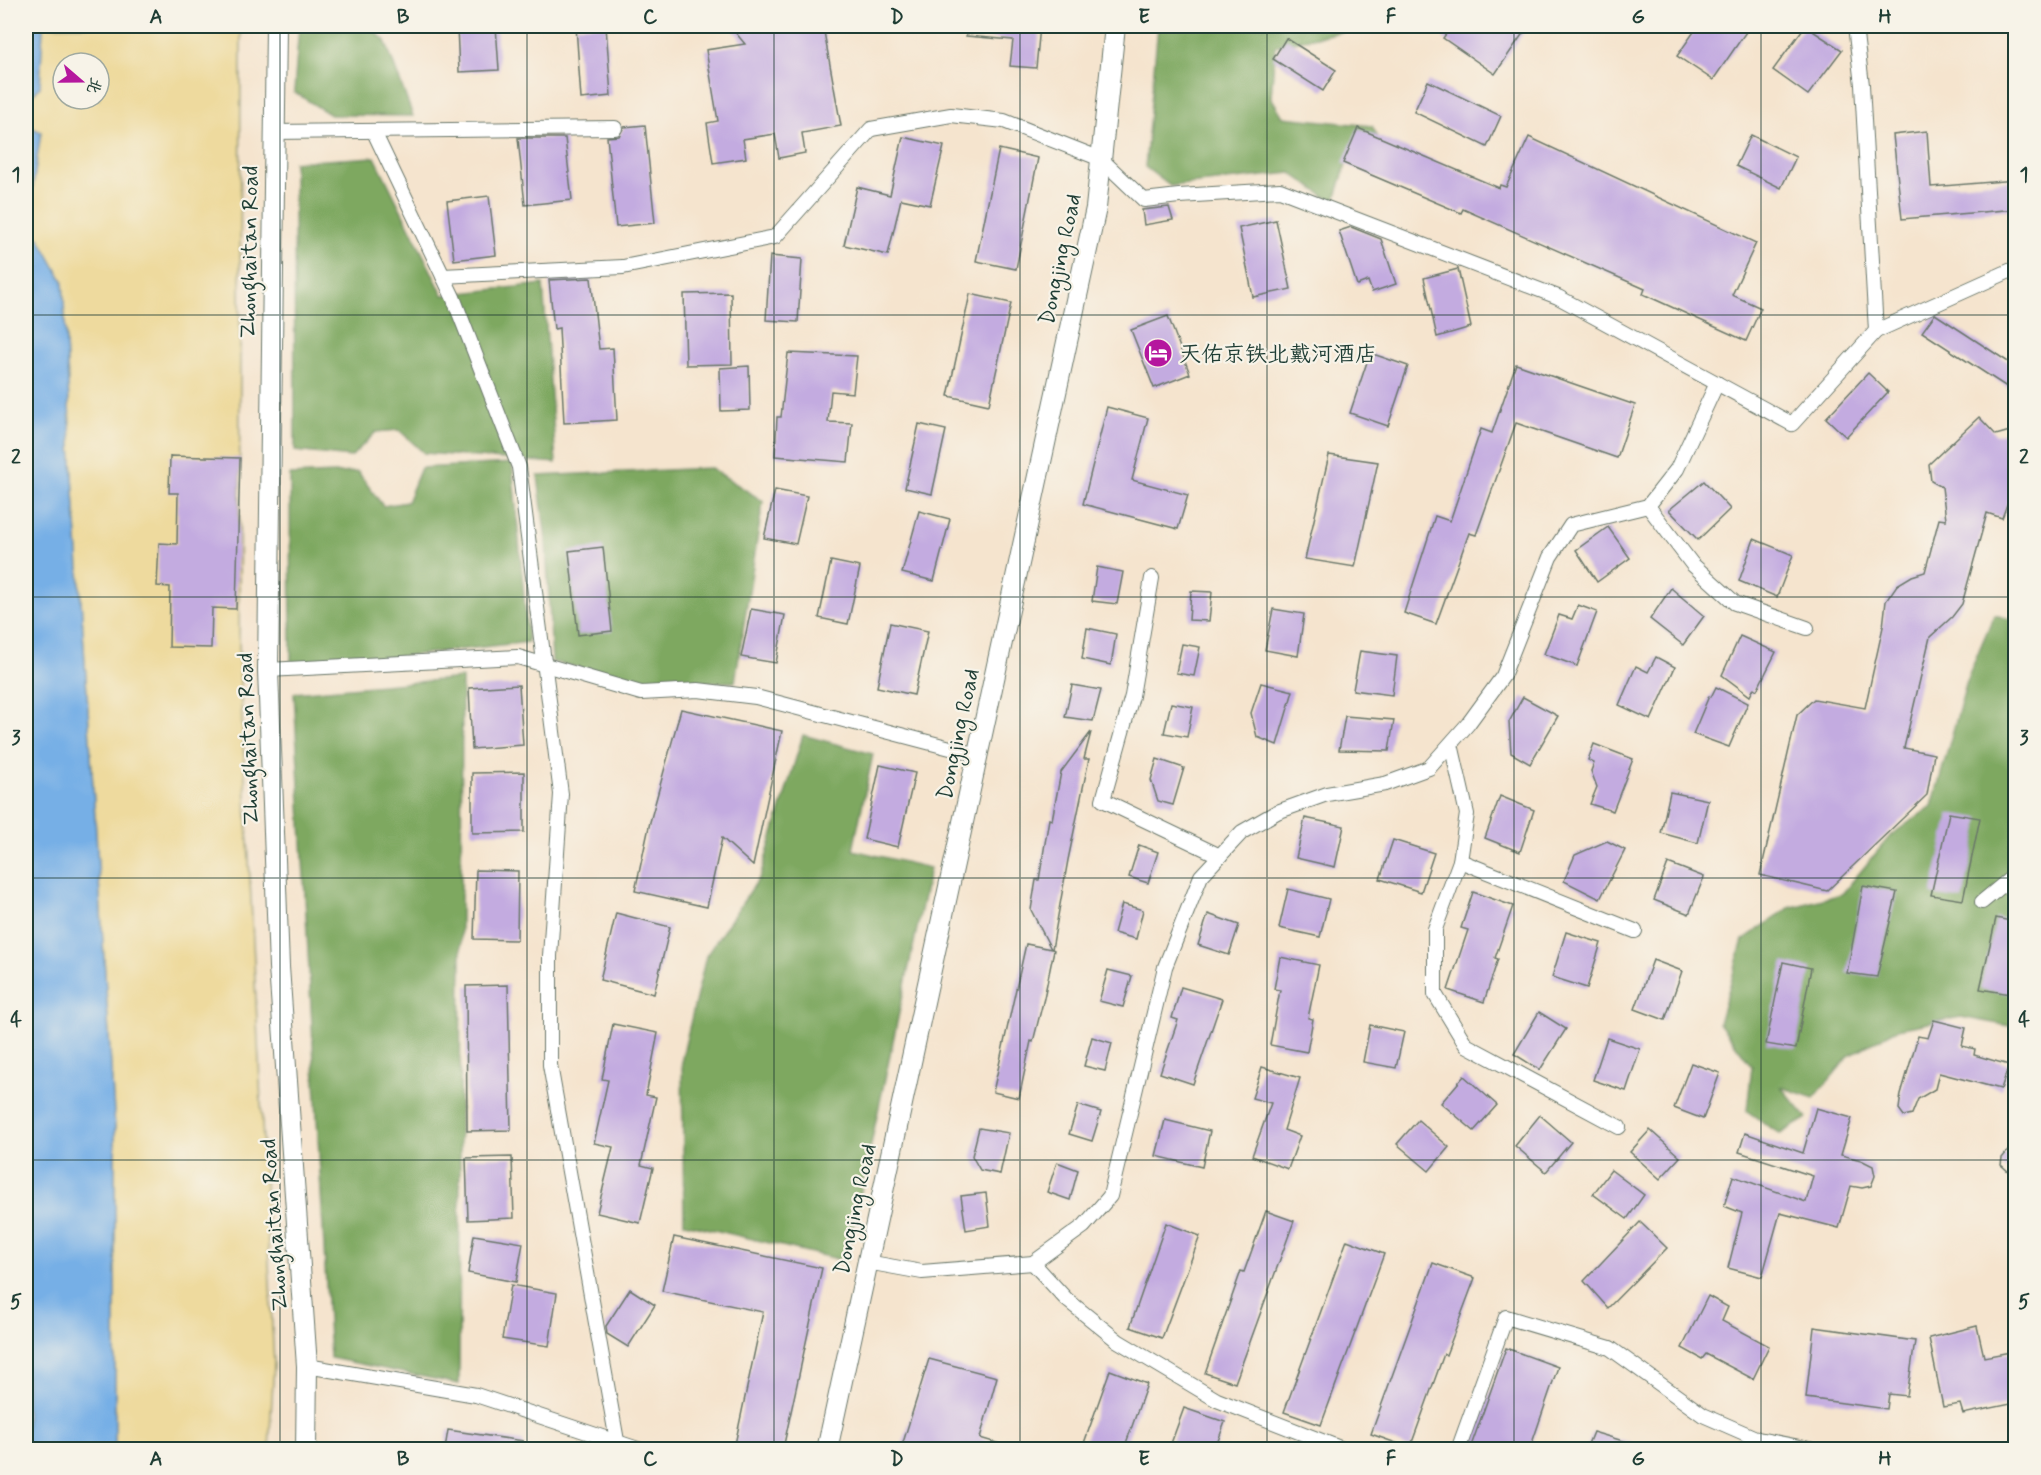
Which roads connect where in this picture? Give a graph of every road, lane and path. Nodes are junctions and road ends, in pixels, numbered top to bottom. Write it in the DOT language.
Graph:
graph roads {
  1 [pos="276,26"];
  2 [pos="1115,26"];
  3 [pos="1855,26"];
  4 [pos="615,128"];
  5 [pos="273,132"];
  6 [pos="374,132"];
  7 [pos="1101,159"];
  8 [pos="2016,268"];
  9 [pos="443,276"];
  10 [pos="1876,331"];
  11 [pos="1718,383"];
  12 [pos="1648,507"];
  13 [pos="1152,578"];
  14 [pos="1807,628"];
  15 [pos="544,664"];
  16 [pos="268,670"];
  17 [pos="1451,744"];
  18 [pos="977,754"];
  19 [pos="1220,856"];
  20 [pos="1460,861"];
  21 [pos="2016,874"];
  22 [pos="1982,902"];
  23 [pos="1635,931"];
  24 [pos="1619,1127"];
  25 [pos="867,1262"];
  26 [pos="1033,1263"];
  27 [pos="307,1366"];
  28 [pos="617,1441"];
  29 [pos="306,1449"];
  30 [pos="641,1449"];
  31 [pos="827,1449"];
  32 [pos="1345,1449"];
  33 [pos="1458,1449"];
  34 [pos="1815,1449"];
  1 -- 5 [label="main road, Zhonghaitan Road"];
  2 -- 7 [label="main road, Dongjing Road"];
  3 -- 10 [label="street"];
  4 -- 6 [label="street"];
  5 -- 6 [label="street"];
  5 -- 16 [label="main road, Zhonghaitan Road"];
  6 -- 9 [label="street"];
  7 -- 9 [label="street"];
  7 -- 11 [label="street"];
  7 -- 18 [label="main road, Dongjing Road"];
  8 -- 10 [label="street"];
  9 -- 15 [label="street"];
  10 -- 11 [label="street"];
  11 -- 12 [label="street"];
  12 -- 14 [label="street"];
  12 -- 17 [label="street"];
  13 -- 19 [label="street"];
  15 -- 16 [label="street"];
  15 -- 18 [label="street"];
  15 -- 28 [label="street"];
  16 -- 27 [label="main road, Zhonghaitan Road"];
  17 -- 19 [label="street"];
  17 -- 20 [label="street"];
  18 -- 25 [label="main road, Dongjing Road"];
  19 -- 26 [label="street"];
  20 -- 23 [label="street"];
  20 -- 24 [label="street"];
  21 -- 22 [label="street"];
  25 -- 26 [label="street"];
  25 -- 31 [label="main road, Dongjing Road"];
  26 -- 32 [label="street"];
  27 -- 28 [label="street"];
  27 -- 29 [label="main road, Zhonghaitan Road"];
  28 -- 30 [label="street"];
  33 -- 34 [label="street"];
}
